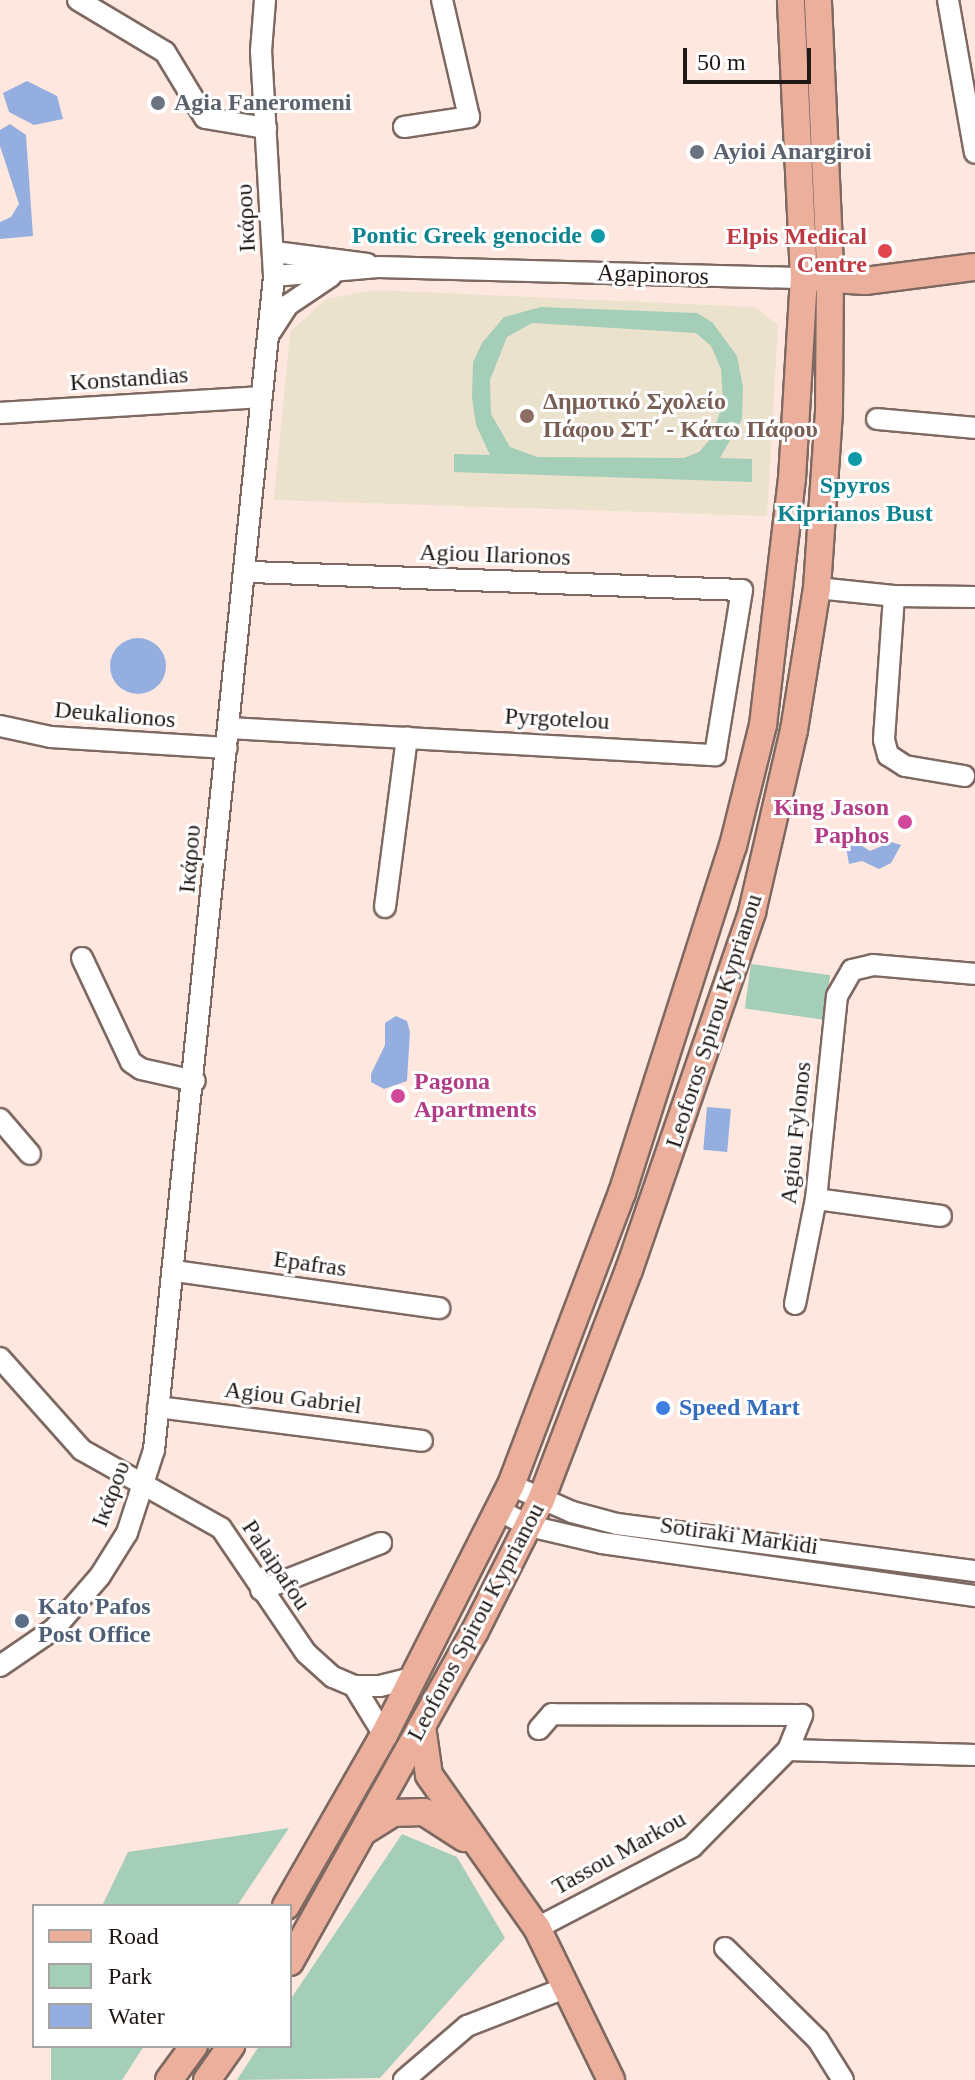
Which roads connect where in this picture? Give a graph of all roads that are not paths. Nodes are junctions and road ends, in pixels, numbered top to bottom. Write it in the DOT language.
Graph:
graph roads {
  1 [pos="78,0"];
  2 [pos="265,0"];
  3 [pos="442,0"];
  4 [pos="791,0"];
  5 [pos="818,0"];
  6 [pos="948,0"];
  7 [pos="404,127"];
  8 [pos="266,128"];
  9 [pos="975,153"];
  10 [pos="275,252"];
  11 [pos="378,267"];
  12 [pos="975,267"];
  13 [pos="335,273"];
  14 [pos="274,276"];
  15 [pos="817,278"];
  16 [pos="268,338"];
  17 [pos="261,397"];
  18 [pos="0,413"];
  19 [pos="877,419"];
  20 [pos="975,428"];
  21 [pos="246,572"];
  22 [pos="817,588"];
  23 [pos="742,590"];
  24 [pos="894,596"];
  25 [pos="975,597"];
  26 [pos="0,726"];
  27 [pos="407,737"];
  28 [pos="228,738"];
  29 [pos="964,776"];
  30 [pos="385,907"];
  31 [pos="82,958"];
  32 [pos="975,974"];
  33 [pos="195,1081"];
  34 [pos="0,1119"];
  35 [pos="30,1154"];
  36 [pos="816,1199"];
  37 [pos="941,1216"];
  38 [pos="175,1271"];
  39 [pos="795,1304"];
  40 [pos="439,1308"];
  41 [pos="0,1358"];
  42 [pos="158,1407"];
  43 [pos="422,1441"];
  44 [pos="511,1485"];
  45 [pos="145,1487"];
  46 [pos="541,1500"];
  47 [pos="500,1511"];
  48 [pos="529,1526"];
  49 [pos="381,1543"];
  50 [pos="975,1571"];
  51 [pos="261,1590"];
  52 [pos="975,1596"];
  53 [pos="40,1641"];
  54 [pos="0,1666"];
  55 [pos="415,1677"];
  56 [pos="0,1684"];
  57 [pos="354,1686"];
  58 [pos="422,1726"];
  59 [pos="539,1729"];
  60 [pos="384,1735"];
  61 [pos="788,1750"];
  62 [pos="975,1755"];
  63 [pos="366,1830"];
  64 [pos="477,1847"];
  65 [pos="287,1904"];
  66 [pos="537,1928"];
  67 [pos="725,1948"];
  68 [pos="292,1959"];
  69 [pos="565,1988"];
  70 [pos="193,2048"];
  71 [pos="230,2048"];
  72 [pos="169,2080"];
  73 [pos="207,2080"];
  74 [pos="404,2080"];
  75 [pos="611,2080"];
  76 [pos="843,2080"];
  1 -- 8 [label="street"];
  2 -- 8 [label="street, Ικάρου"];
  3 -- 7 [label="street"];
  4 -- 15 [label="main road, Leoforos Spirou Kyprianou"];
  5 -- 15 [label="main road, Leoforos Spirou Kyprianou"];
  6 -- 9 [label="street"];
  8 -- 10 [label="street, Ικάρου"];
  10 -- 11 [label="street, Agapinoros"];
  10 -- 14 [label="street, Ικάρου"];
  11 -- 13 [label="street, Agapinoros"];
  11 -- 15 [label="street, Agapinoros"];
  12 -- 15 [label="main road, Agapinoros"];
  13 -- 14 [label="street, Agapinoros"];
  13 -- 16 [label="street"];
  14 -- 16 [label="street, Ικάρου"];
  15 -- 22 [label="main road, Leoforos Spirou Kyprianou"];
  15 -- 44 [label="main road, Leoforos Spirou Kyprianou"];
  16 -- 17 [label="street, Ικάρου"];
  17 -- 18 [label="street, Konstandias"];
  17 -- 21 [label="street, Ικάρου"];
  19 -- 20 [label="street"];
  21 -- 23 [label="street, Agiou Ilarionos"];
  21 -- 28 [label="street, Ικάρου"];
  22 -- 24 [label="street"];
  22 -- 46 [label="main road, Leoforos Spirou Kyprianou"];
  23 -- 27 [label="street, Pyrgotelou"];
  24 -- 25 [label="street"];
  24 -- 29 [label="street"];
  26 -- 28 [label="street, Deukalionos"];
  27 -- 28 [label="street, Pyrgotelou"];
  27 -- 30 [label="street"];
  28 -- 33 [label="street, Ικάρου"];
  31 -- 33 [label="street"];
  32 -- 36 [label="street, Agiou Fylonos"];
  33 -- 38 [label="street, Ικάρου"];
  34 -- 35 [label="street"];
  36 -- 37 [label="street"];
  36 -- 39 [label="street, Agiou Fylonos"];
  38 -- 40 [label="street, Epafras"];
  38 -- 42 [label="street, Ικάρου"];
  41 -- 45 [label="street, Palaipafou"];
  42 -- 43 [label="street, Agiou Gabriel"];
  42 -- 45 [label="street, Ικάρου"];
  44 -- 46 [label="street, Sotiraki Markidi"];
  44 -- 47 [label="main road, Leoforos Spirou Kyprianou"];
  45 -- 51 [label="street, Palaipafou"];
  45 -- 53 [label="street, Ικάρου"];
  46 -- 48 [label="main road, Leoforos Spirou Kyprianou"];
  46 -- 50 [label="street, Sotiraki Markidi"];
  47 -- 48 [label="street, Sotiraki Markidi"];
  47 -- 55 [label="main road, Leoforos Spirou Kyprianou"];
  48 -- 52 [label="street, Sotiraki Markidi"];
  48 -- 58 [label="main road, Leoforos Spirou Kyprianou"];
  49 -- 51 [label="street"];
  51 -- 57 [label="street, Palaipafou"];
  53 -- 54 [label="street, Ικάρου"];
  53 -- 56 [label="street"];
  55 -- 57 [label="street"];
  55 -- 60 [label="main road, Leoforos Spirou Kyprianou"];
  57 -- 60 [label="street"];
  58 -- 63 [label="main road, Leoforos Spirou Kyprianou"];
  58 -- 64 [label="main road"];
  59 -- 61 [label="street, Tassou Markou"];
  60 -- 65 [label="main road, Leoforos Spirou Kyprianou"];
  61 -- 62 [label="street"];
  61 -- 66 [label="street, Tassou Markou"];
  63 -- 64 [label="main road"];
  63 -- 68 [label="main road, Leoforos Spirou Kyprianou"];
  64 -- 66 [label="main road"];
  66 -- 69 [label="main road"];
  67 -- 76 [label="street"];
  69 -- 74 [label="street"];
  69 -- 75 [label="main road"];
  70 -- 72 [label="main road"];
  71 -- 73 [label="main road"];
}
